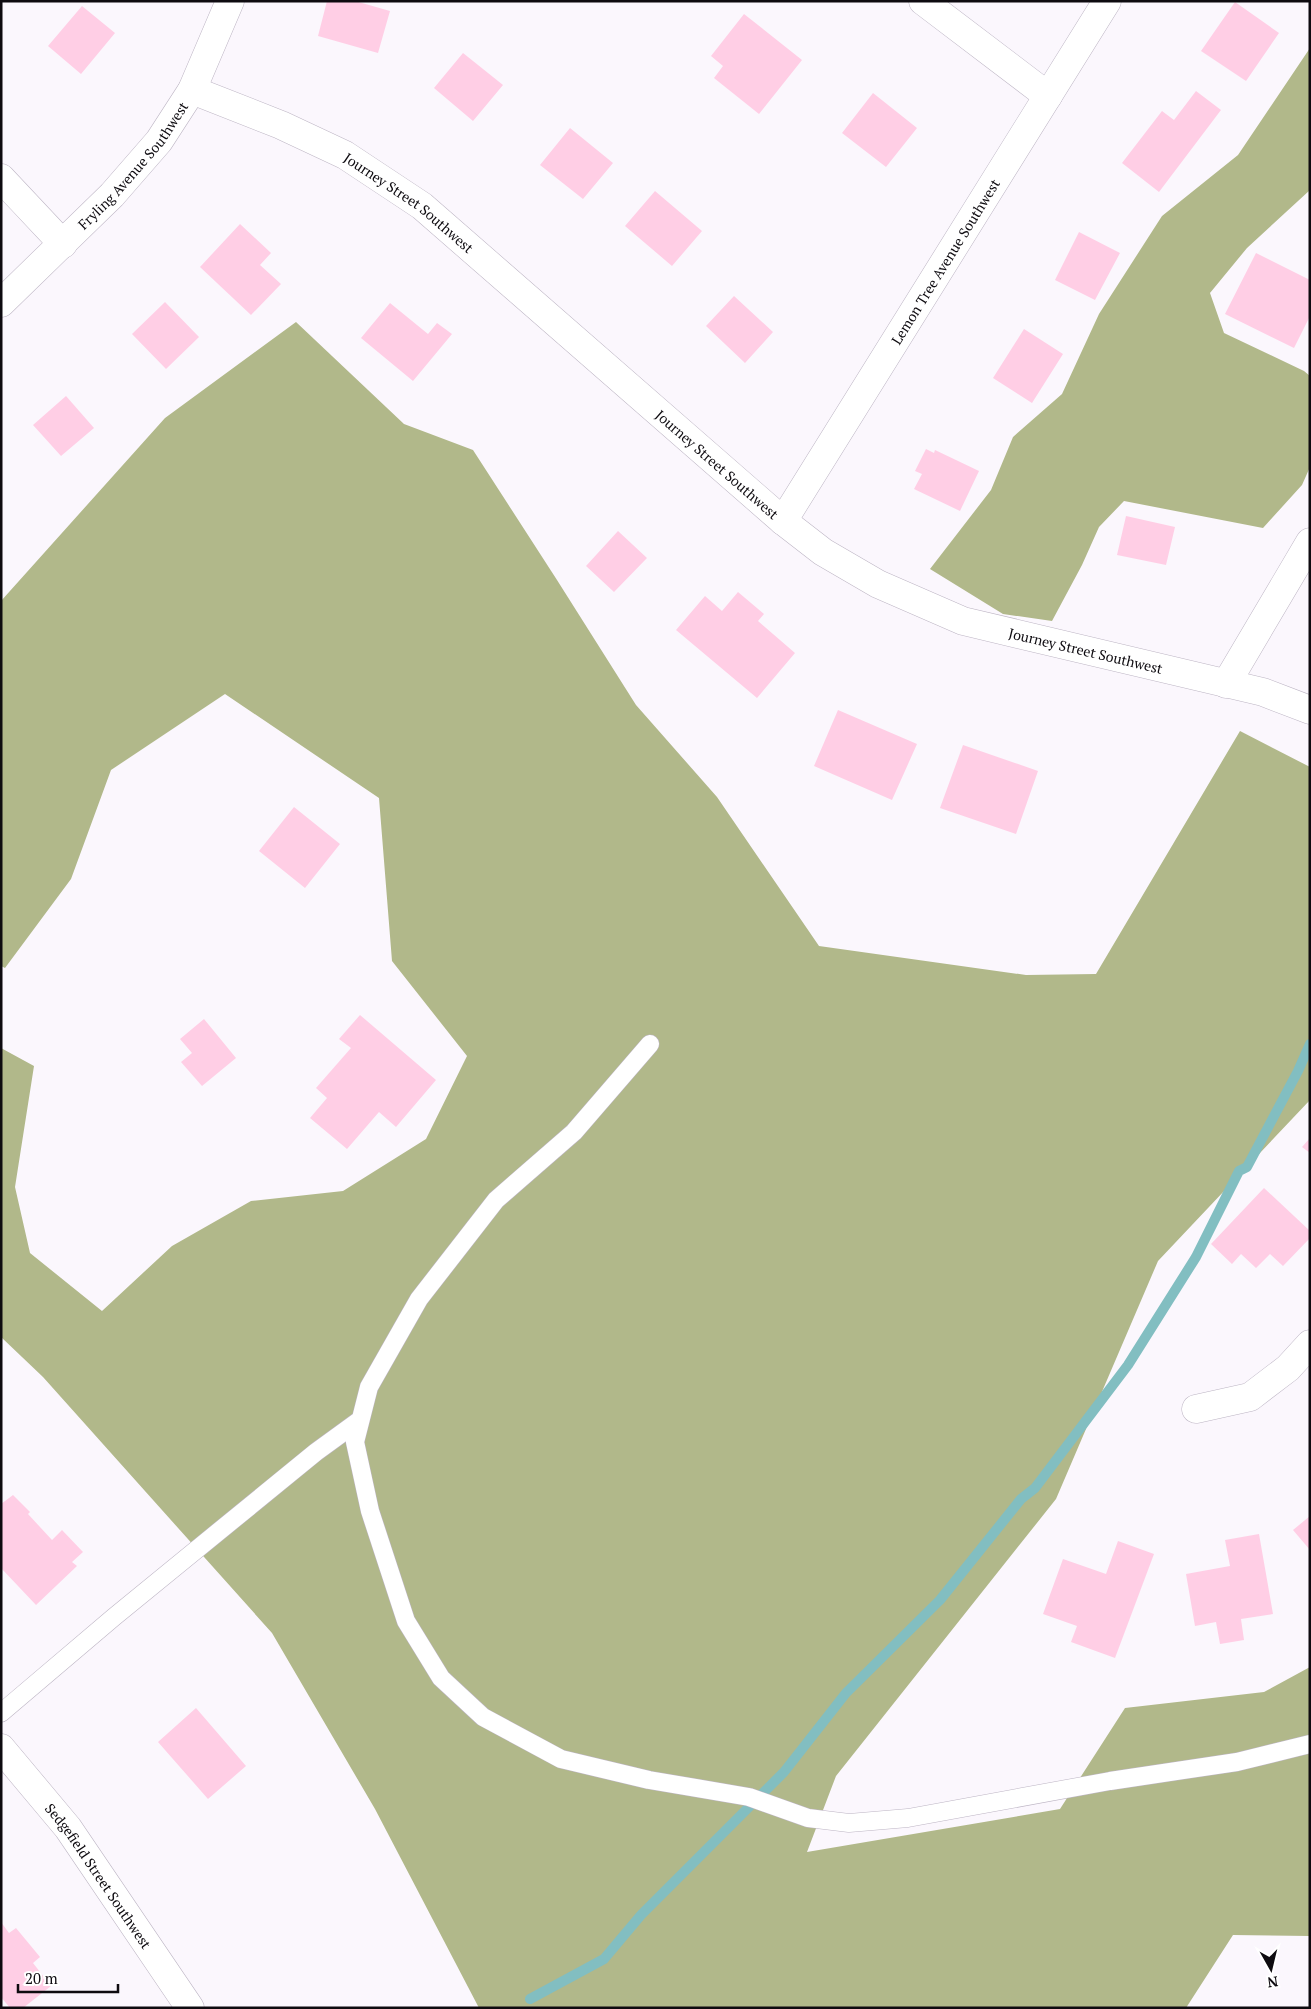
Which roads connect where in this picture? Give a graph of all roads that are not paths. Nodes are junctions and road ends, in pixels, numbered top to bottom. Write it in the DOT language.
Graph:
graph roads {
  1 [pos="230,1"];
  2 [pos="922,1"];
  3 [pos="1108,1"];
  4 [pos="192,90"];
  5 [pos="1048,96"];
  6 [pos="1,178"];
  7 [pos="63,244"];
  8 [pos="1,303"];
  9 [pos="783,521"];
  10 [pos="1310,542"];
  11 [pos="1226,684"];
  12 [pos="1310,710"];
  13 [pos="650,1044"];
  14 [pos="1310,1344"];
  15 [pos="1196,1409"];
  16 [pos="360,1420"];
  17 [pos="1,1713"];
  18 [pos="1310,1744"];
  19 [pos="1,1748"];
  20 [pos="190,2008"];
  1 -- 4 [label="street, Fryling Avenue Southwest"];
  2 -- 5 [label="street"];
  3 -- 5 [label="street, Lemon Tree Avenue Southwest"];
  4 -- 7 [label="street, Fryling Avenue Southwest"];
  4 -- 9 [label="street, Journey Street Southwest"];
  5 -- 9 [label="street, Lemon Tree Avenue Southwest"];
  6 -- 7 [label="street"];
  7 -- 8 [label="street, Fryling Avenue Southwest"];
  9 -- 11 [label="street, Journey Street Southwest"];
  10 -- 11 [label="street"];
  11 -- 12 [label="street, Journey Street Southwest"];
  13 -- 16 [label="lane"];
  14 -- 15 [label="street"];
  16 -- 17 [label="lane"];
  16 -- 18 [label="lane"];
  19 -- 20 [label="street, Sedgefield Street Southwest"];
}
